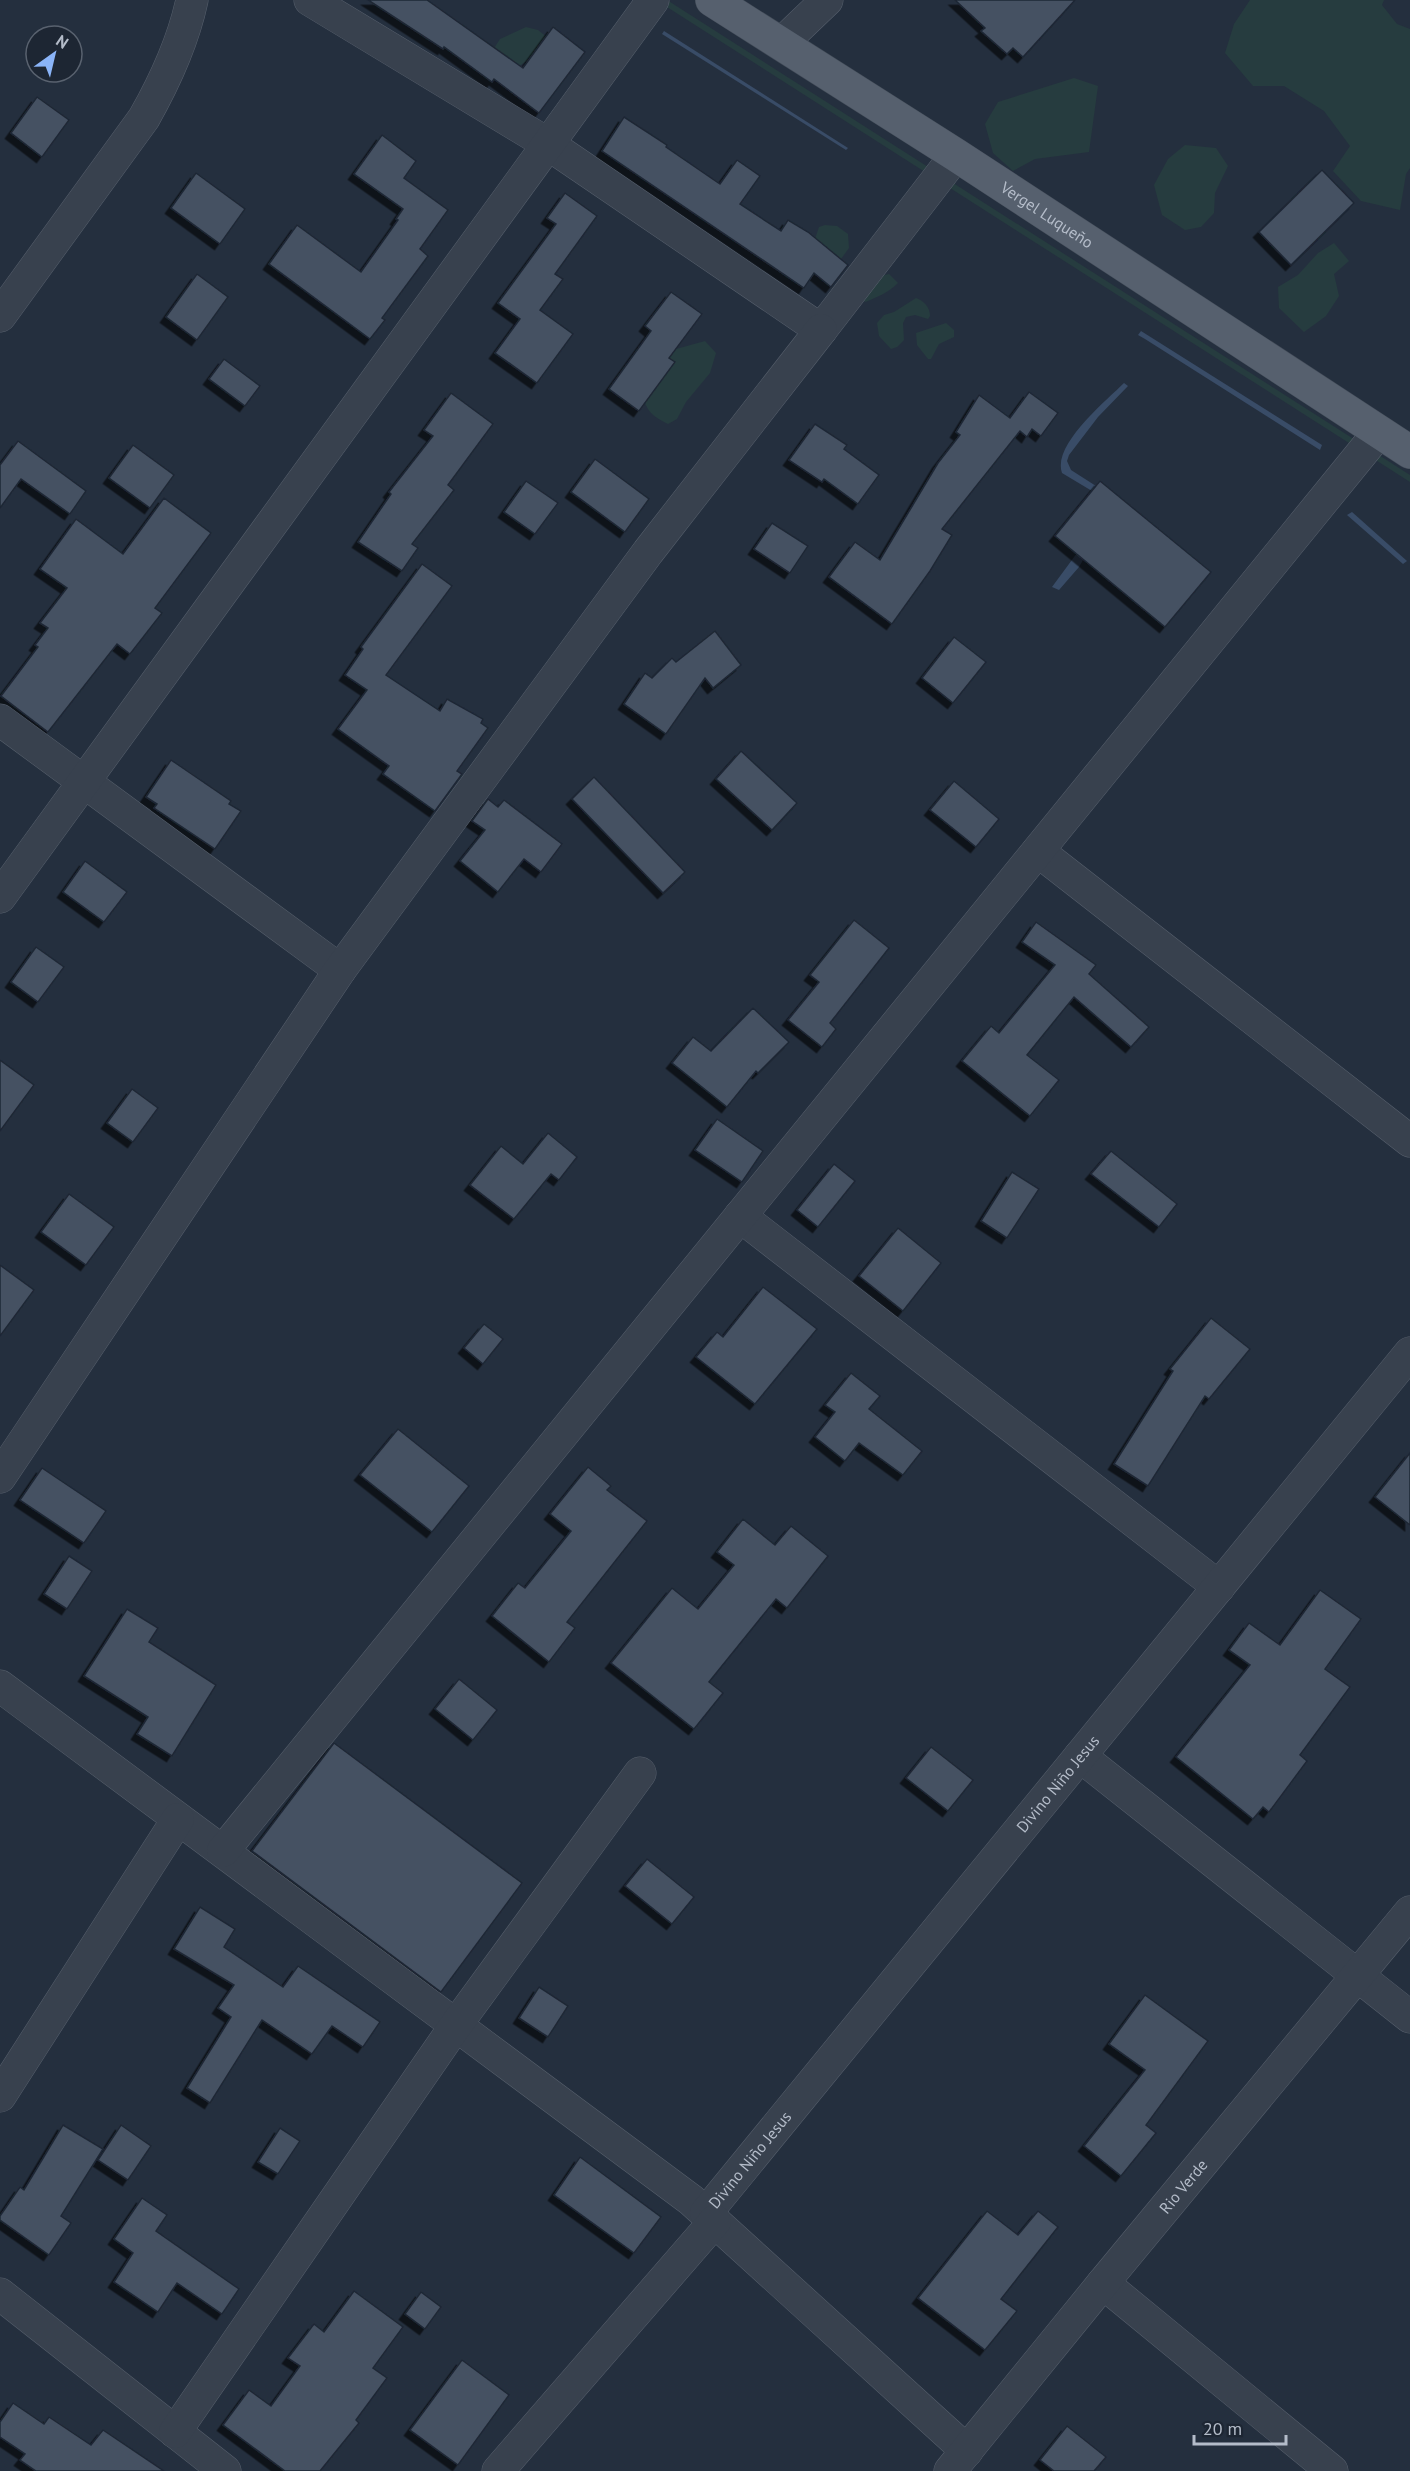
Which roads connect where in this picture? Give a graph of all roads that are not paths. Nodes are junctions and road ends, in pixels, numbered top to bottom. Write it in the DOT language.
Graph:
graph roads {
  1 [pos="192,0"];
  2 [pos="310,0"];
  3 [pos="652,0"];
  4 [pos="712,0"];
  5 [pos="827,0"];
  6 [pos="783,43"];
  7 [pos="548,144"];
  8 [pos="956,155"];
  9 [pos="0,316"];
  10 [pos="820,330"];
  11 [pos="1379,432"];
  12 [pos="1410,452"];
  13 [pos="0,720"];
  14 [pos="84,782"];
  15 [pos="1038,851"];
  16 [pos="0,897"];
  17 [pos="340,970"];
  18 [pos="1410,1141"];
  19 [pos="740,1216"];
  20 [pos="1410,1353"];
  21 [pos="0,1477"];
  22 [pos="1219,1587"];
  23 [pos="0,1686"];
  24 [pos="1080,1756"];
  25 [pos="640,1773"];
  26 [pos="178,1819"];
  27 [pos="222,1851"];
  28 [pos="1410,1912"];
  29 [pos="1358,1977"];
  30 [pos="1410,2017"];
  31 [pos="456,2025"];
  32 [pos="0,2096"];
  33 [pos="711,2217"];
  34 [pos="1103,2283"];
  35 [pos="0,2294"];
  36 [pos="175,2432"];
  37 [pos="960,2464"];
  38 [pos="225,2471"];
  39 [pos="498,2471"];
  40 [pos="1332,2471"];
  1 -- 9 [label="street"];
  2 -- 7 [label="street"];
  3 -- 7 [label="street"];
  4 -- 6 [label="main road, Vergel Luqueño"];
  5 -- 6 [label="street"];
  6 -- 8 [label="main road, Vergel Luqueño"];
  7 -- 10 [label="street"];
  7 -- 14 [label="street"];
  8 -- 10 [label="street"];
  8 -- 11 [label="main road, Vergel Luqueño"];
  10 -- 17 [label="street"];
  11 -- 12 [label="main road, Vergel Luqueño"];
  11 -- 15 [label="street"];
  13 -- 14 [label="street"];
  14 -- 16 [label="street"];
  14 -- 17 [label="street"];
  15 -- 18 [label="street"];
  15 -- 19 [label="street"];
  17 -- 21 [label="street"];
  19 -- 22 [label="street"];
  19 -- 27 [label="street"];
  20 -- 22 [label="street, Divino Niño Jesus"];
  22 -- 24 [label="street, Divino Niño Jesus"];
  23 -- 26 [label="street"];
  24 -- 29 [label="street"];
  24 -- 33 [label="street, Divino Niño Jesus"];
  25 -- 31 [label="street"];
  26 -- 27 [label="street"];
  26 -- 32 [label="street"];
  27 -- 31 [label="street"];
  28 -- 29 [label="street, Rio Verde"];
  29 -- 30 [label="street"];
  29 -- 34 [label="street, Rio Verde"];
  31 -- 33 [label="street"];
  31 -- 36 [label="street"];
  33 -- 37 [label="street"];
  33 -- 39 [label="street, Divino Niño Jesus"];
  34 -- 37 [label="street, Rio Verde"];
  34 -- 40 [label="street"];
  35 -- 36 [label="street"];
  36 -- 38 [label="street"];
}
